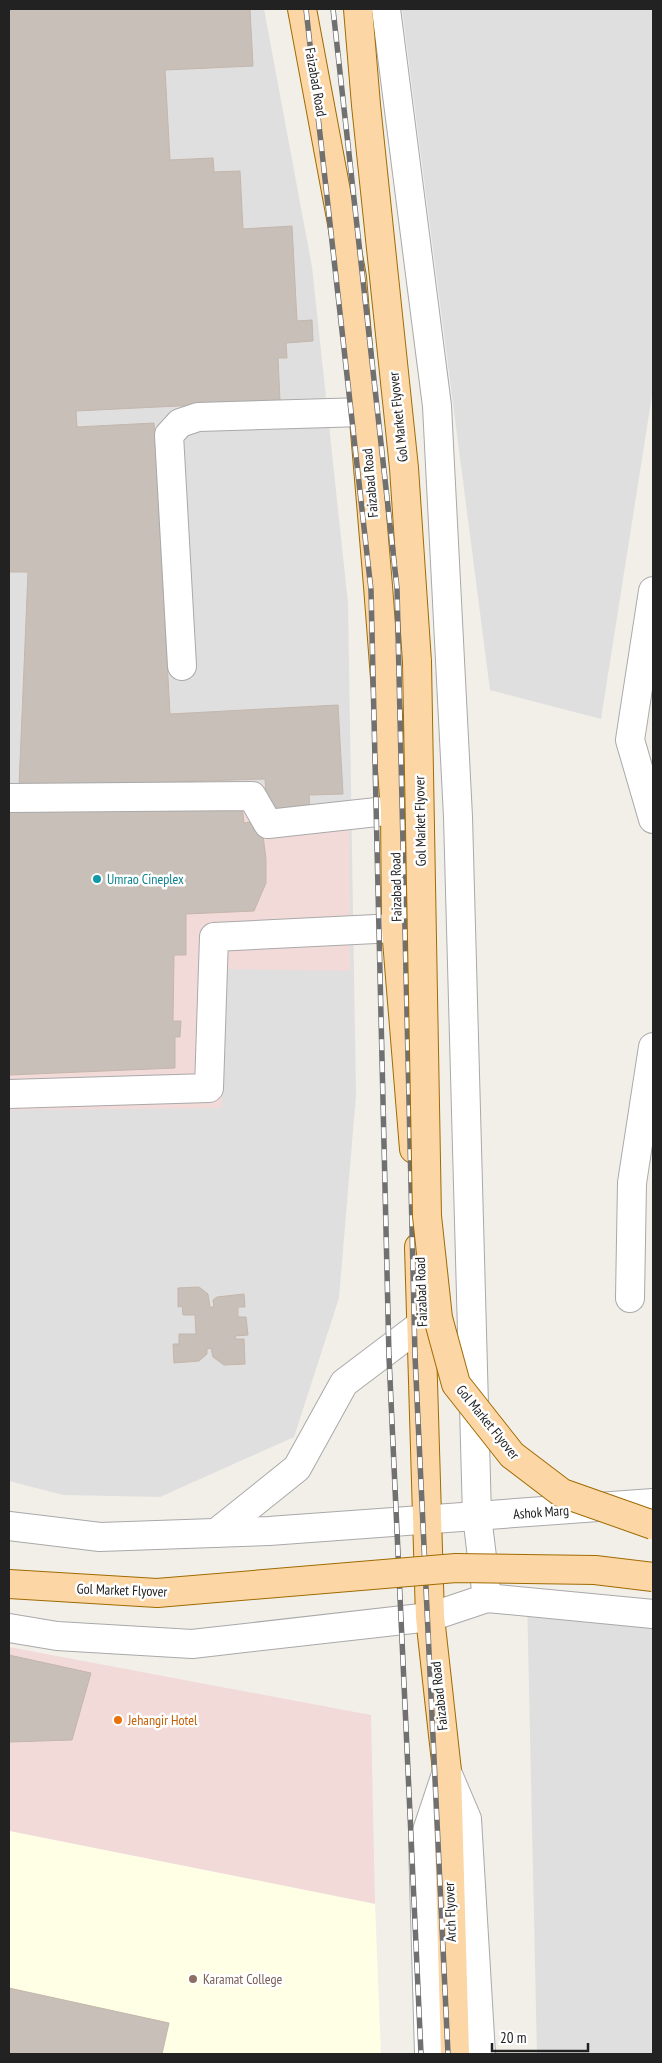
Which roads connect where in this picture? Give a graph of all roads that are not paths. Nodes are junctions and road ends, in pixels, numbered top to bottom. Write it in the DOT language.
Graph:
graph roads {
  1 [pos="302,9"];
  2 [pos="358,9"];
  3 [pos="386,9"];
  4 [pos="364,412"];
  5 [pos="653,591"];
  6 [pos="182,666"];
  7 [pos="9,798"];
  8 [pos="395,810"];
  9 [pos="653,818"];
  10 [pos="396,928"];
  11 [pos="653,1047"];
  12 [pos="9,1094"];
  13 [pos="630,1298"];
  14 [pos="422,1324"];
  15 [pos="653,1503"];
  16 [pos="477,1516"];
  17 [pos="429,1518"];
  18 [pos="653,1525"];
  19 [pos="9,1526"];
  20 [pos="216,1533"];
  21 [pos="653,1577"];
  22 [pos="9,1584"];
  23 [pos="487,1598"];
  24 [pos="653,1614"];
  25 [pos="430,1616"];
  26 [pos="9,1628"];
  27 [pos="447,1770"];
  28 [pos="429,2054"];
  29 [pos="455,2054"];
  30 [pos="480,2054"];
  1 -- 4 [label="main road, Faizabad Road"];
  2 -- 18 [label="main road, Gol Market Flyover, bridge"];
  3 -- 16 [label="street"];
  4 -- 6 [label="street"];
  4 -- 8 [label="main road, Faizabad Road"];
  5 -- 9 [label="street"];
  7 -- 8 [label="street"];
  8 -- 10 [label="main road, Faizabad Road"];
  10 -- 12 [label="street"];
  10 -- 14 [label="main road, Faizabad Road"];
  11 -- 13 [label="street"];
  14 -- 17 [label="main road, Faizabad Road"];
  14 -- 20 [label="street"];
  15 -- 16 [label="street, Ashok Marg"];
  16 -- 17 [label="street, Ashok Marg"];
  16 -- 23 [label="street"];
  17 -- 20 [label="street, Ashok Marg"];
  17 -- 25 [label="main road, Faizabad Road"];
  19 -- 20 [label="street, Ashok Marg"];
  21 -- 22 [label="main road, Gol Market Flyover, bridge"];
  23 -- 24 [label="street"];
  23 -- 25 [label="street"];
  25 -- 26 [label="street"];
  25 -- 27 [label="main road, Faizabad Road"];
  27 -- 28 [label="street"];
  27 -- 29 [label="main road, Arch Flyover"];
  27 -- 30 [label="street"];
}
